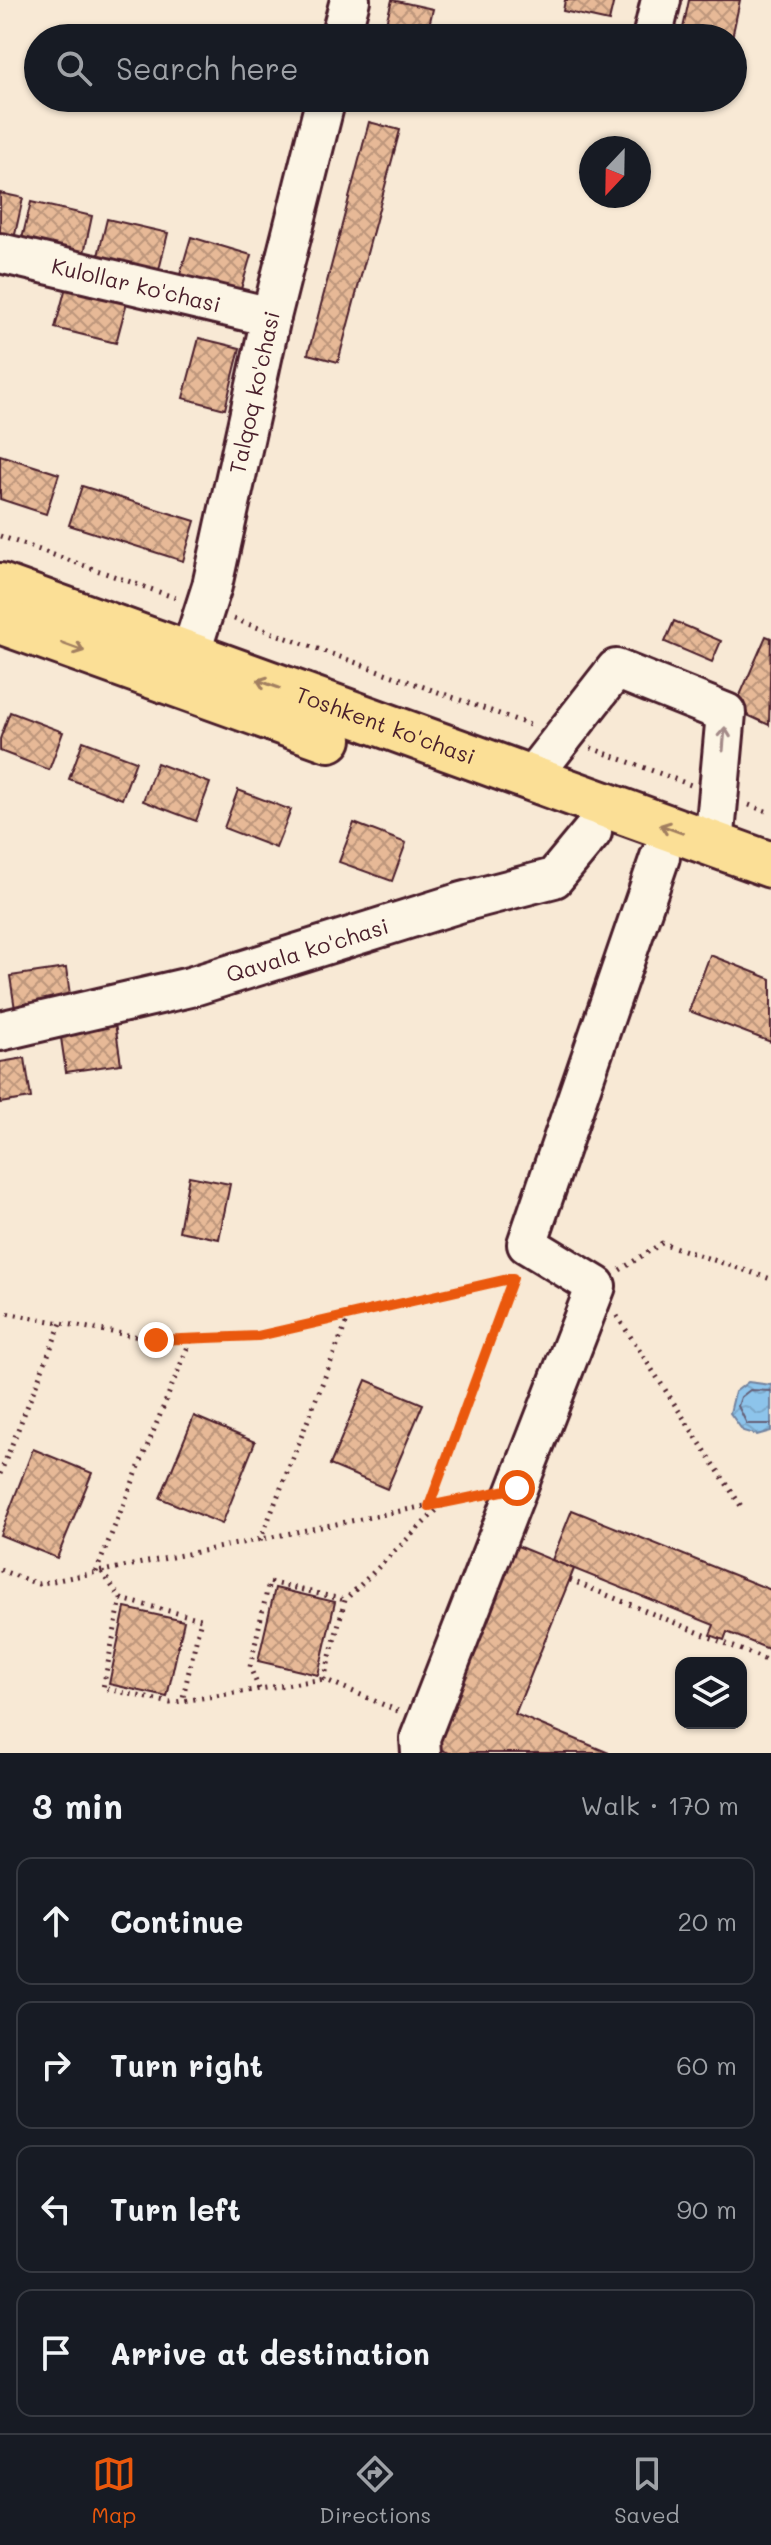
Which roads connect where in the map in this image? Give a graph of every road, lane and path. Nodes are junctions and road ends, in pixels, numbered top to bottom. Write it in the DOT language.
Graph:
graph roads {
  1 [pos="350,0"];
  2 [pos="661,0"];
  3 [pos="344,24"];
  4 [pos="655,24"];
  5 [pos="322,112"];
  6 [pos="0,253"];
  7 [pos="271,317"];
  8 [pos="0,536"];
  9 [pos="0,586"];
  10 [pos="206,609"];
  11 [pos="0,621"];
  12 [pos="186,671"];
  13 [pos="563,737"];
  14 [pos="530,779"];
  15 [pos="719,795"];
  16 [pos="771,813"];
  17 [pos="592,832"];
  18 [pos="714,845"];
  19 [pos="660,857"];
  20 [pos="771,865"];
  21 [pos="771,897"];
  22 [pos="0,1031"];
  23 [pos="527,1244"];
  24 [pos="513,1278"];
  25 [pos="771,1279"];
  26 [pos="596,1286"];
  27 [pos="0,1312"];
  28 [pos="349,1316"];
  29 [pos="61,1323"];
  30 [pos="191,1339"];
  31 [pos="0,1474"];
  32 [pos="517,1488"];
  33 [pos="445,1503"];
  34 [pos="429,1506"];
  35 [pos="741,1506"];
  36 [pos="259,1542"];
  37 [pos="0,1570"];
  38 [pos="99,1572"];
  39 [pos="570,1580"];
  40 [pos="121,1599"];
  41 [pos="345,1600"];
  42 [pos="771,1662"];
  43 [pos="324,1679"];
  44 [pos="259,1689"];
  45 [pos="182,1701"];
  46 [pos="423,1738"];
  1 -- 3 [label="street"];
  2 -- 4 [label="street"];
  5 -- 7 [label="street, Talqoq ko'chasi"];
  6 -- 7 [label="street, Kulollar ko'chasi"];
  7 -- 10 [label="street, Talqoq ko'chasi"];
  8 -- 10 [label="path"];
  9 -- 12 [label="highway, Toshkent ko'chasi"];
  10 -- 12 [label="street, Talqoq ko'chasi"];
  10 -- 13 [label="path"];
  11 -- 12 [label="highway, Toshkent ko'chasi, one-way"];
  14 -- 12 [label="highway, Toshkent ko'chasi, one-way"];
  12 -- 17 [label="highway, Toshkent ko'chasi"];
  13 -- 14 [label="street"];
  13 -- 15 [label="path"];
  15 -- 13 [label="street, one-way"];
  18 -- 14 [label="highway, Toshkent ko'chasi, one-way"];
  15 -- 16 [label="path"];
  15 -- 18 [label="street"];
  17 -- 19 [label="highway, Toshkent ko'chasi"];
  17 -- 22 [label="street, Qavala ko'chasi"];
  18 -- 20 [label="highway, Toshkent ko'chasi"];
  19 -- 21 [label="highway, Toshkent ko'chasi"];
  19 -- 23 [label="street"];
  23 -- 24 [label="path"];
  23 -- 26 [label="street"];
  24 -- 28 [label="path"];
  24 -- 34 [label="path"];
  25 -- 26 [label="path"];
  26 -- 32 [label="street"];
  26 -- 35 [label="path"];
  27 -- 29 [label="path"];
  28 -- 30 [label="path"];
  28 -- 36 [label="path"];
  29 -- 30 [label="path"];
  29 -- 31 [label="path"];
  30 -- 38 [label="path"];
  32 -- 33 [label="path"];
  32 -- 46 [label="street"];
  33 -- 34 [label="path"];
  33 -- 41 [label="path"];
  34 -- 36 [label="path"];
  36 -- 38 [label="path"];
  37 -- 38 [label="path"];
  38 -- 40 [label="path"];
  39 -- 42 [label="path"];
  40 -- 45 [label="path"];
  40 -- 45 [label="path"];
  41 -- 43 [label="path"];
  41 -- 44 [label="path"];
  43 -- 44 [label="path"];
  43 -- 46 [label="path"];
  44 -- 45 [label="path"];
}
